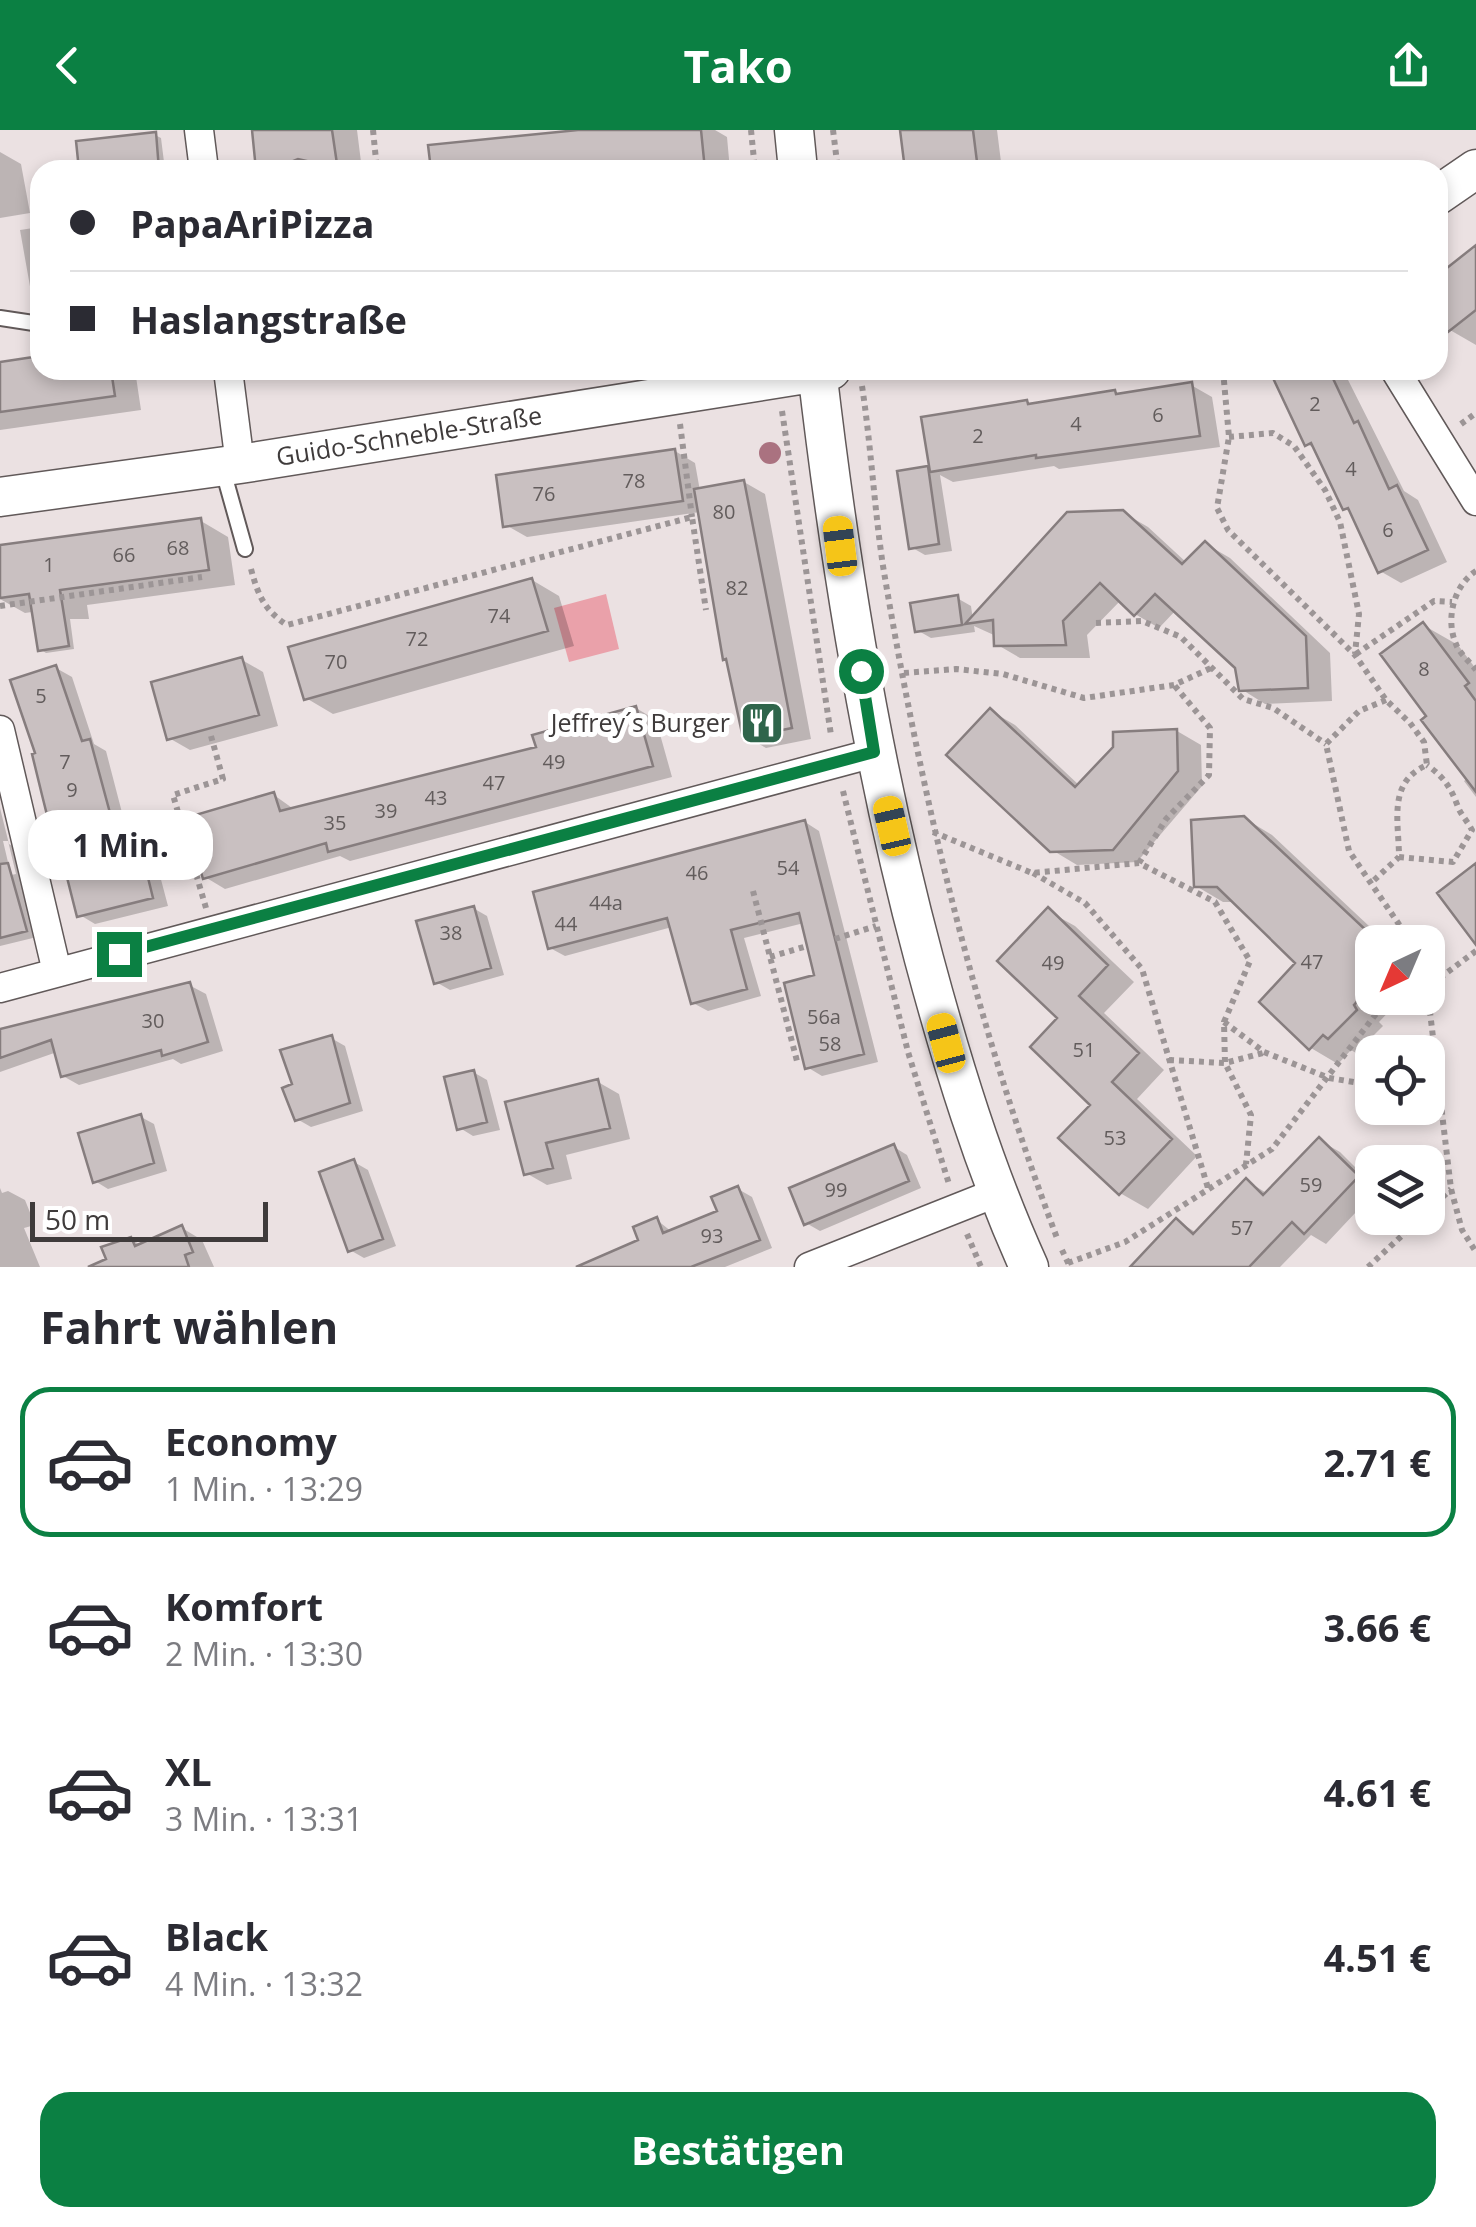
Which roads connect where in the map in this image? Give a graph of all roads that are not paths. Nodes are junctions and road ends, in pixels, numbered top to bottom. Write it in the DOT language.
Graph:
graph roads {
  1 [pos="199,130"];
  2 [pos="794,130"];
  3 [pos="203,160"];
  4 [pos="797,160"];
  5 [pos="1476,168"];
  6 [pos="1448,188"];
  7 [pos="0,318"];
  8 [pos="30,322"];
  9 [pos="228,380"];
  10 [pos="765,380"];
  11 [pos="823,380"];
  12 [pos="1401,380"];
  13 [pos="231,465"];
  14 [pos="0,497"];
  15 [pos="1476,501"];
  16 [pos="247,540"];
  17 [pos="0,730"];
  18 [pos="874,752"];
  19 [pos="58,972"];
  20 [pos="0,988"];
  21 [pos="998,1192"];
  22 [pos="809,1267"];
  23 [pos="1028,1267"];
  1 -- 3 [label="street"];
  2 -- 4 [label="street"];
  5 -- 6 [label="street"];
  7 -- 8 [label="lane"];
  9 -- 13 [label="street"];
  10 -- 13 [label="street, Guido-Schneble-Straße"];
  11 -- 18 [label="street"];
  12 -- 15 [label="street"];
  13 -- 14 [label="street, Guido-Schneble-Straße"];
  13 -- 16 [label="lane"];
  17 -- 19 [label="street"];
  18 -- 19 [label="street"];
  18 -- 21 [label="street"];
  19 -- 20 [label="street"];
  21 -- 22 [label="street"];
  21 -- 23 [label="street"];
}
